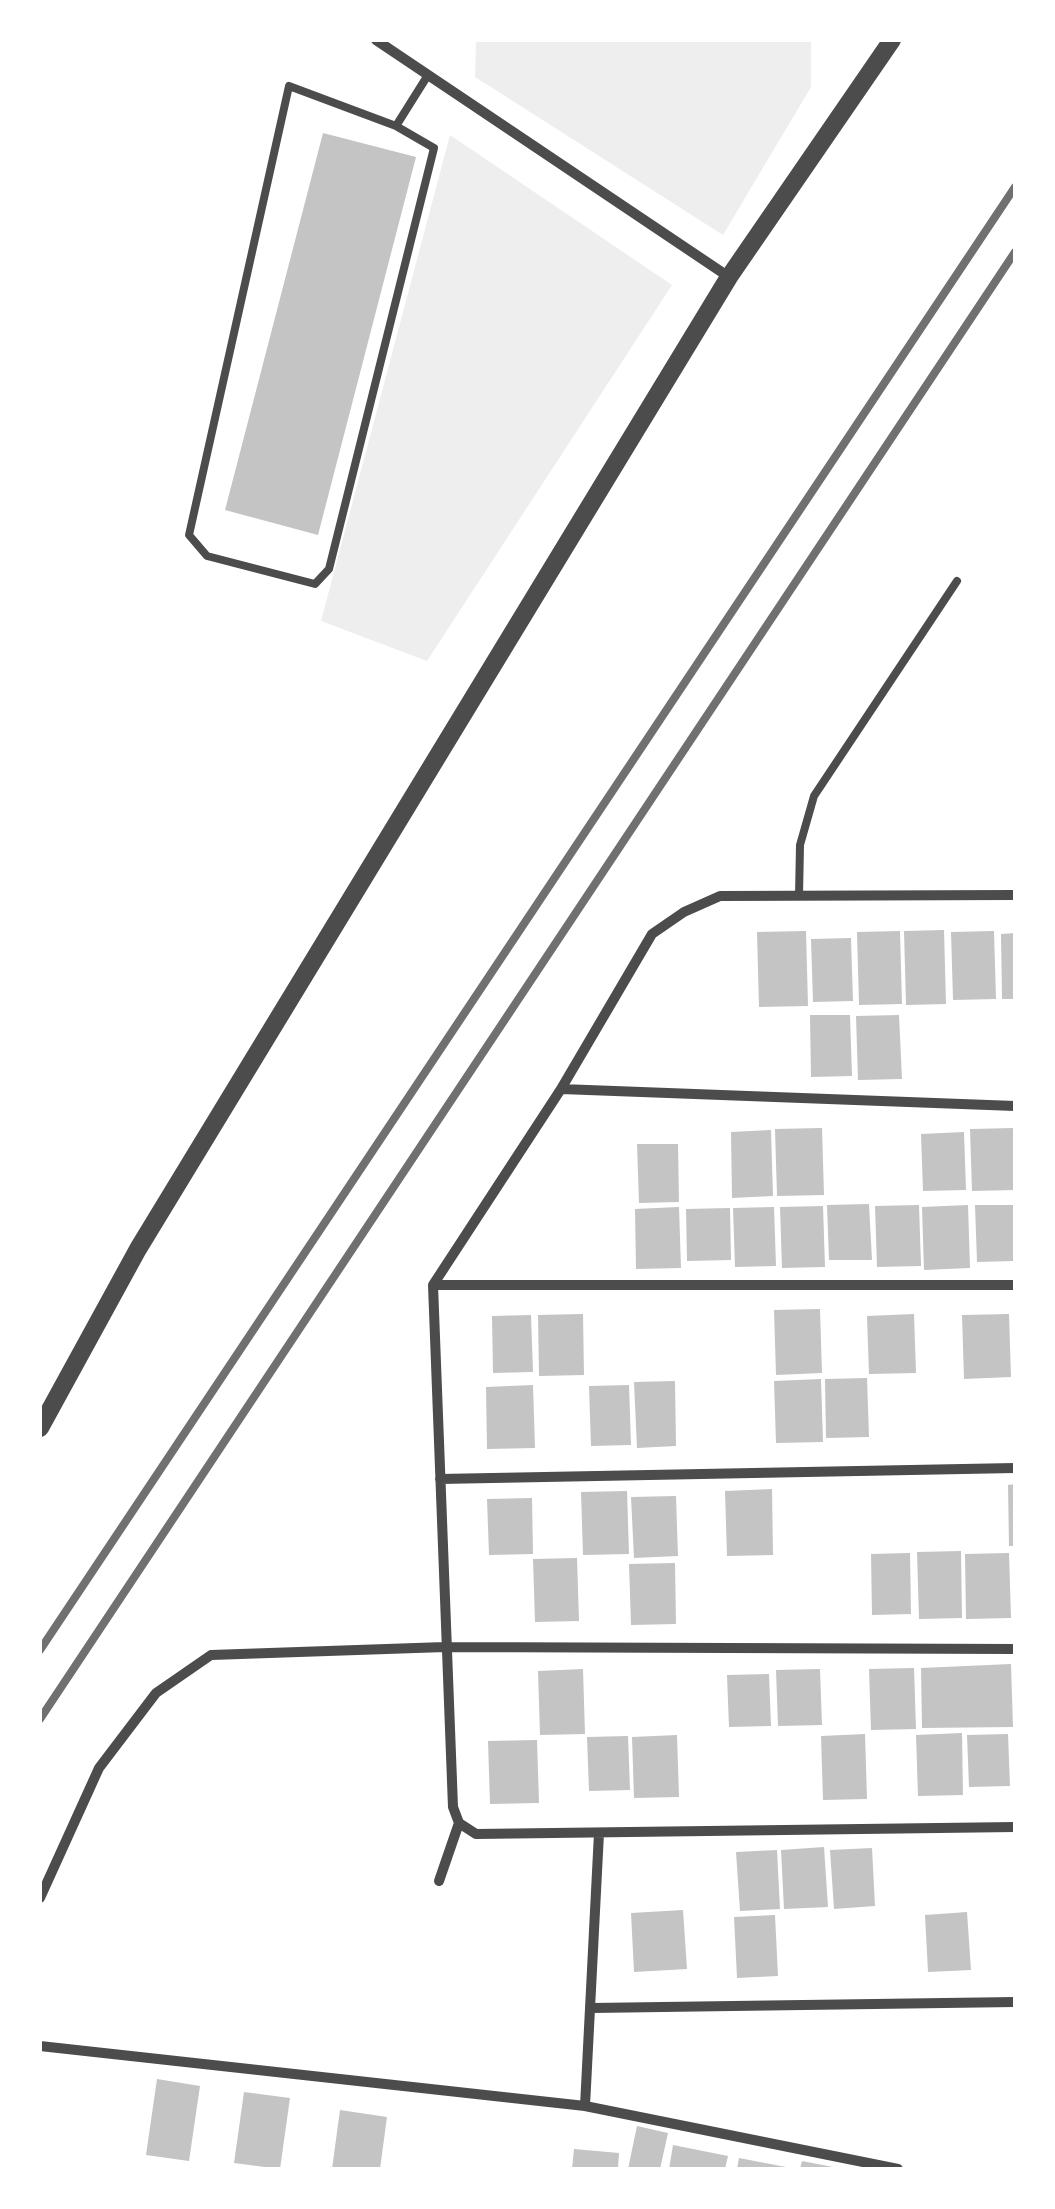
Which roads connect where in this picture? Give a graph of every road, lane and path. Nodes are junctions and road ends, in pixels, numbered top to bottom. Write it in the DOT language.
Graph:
graph roads {
  1 [pos="376,40"];
  2 [pos="892,40"];
  3 [pos="428,75"];
  4 [pos="396,126"];
  5 [pos="729,277"];
  6 [pos="957,581"];
  7 [pos="1015,895"];
  8 [pos="798,896"];
  9 [pos="562,1089"];
  10 [pos="1015,1106"];
  11 [pos="433,1285"];
  12 [pos="1015,1285"];
  13 [pos="40,1428"];
  14 [pos="1015,1468"];
  15 [pos="440,1478"];
  16 [pos="446,1647"];
  17 [pos="1015,1649"];
  18 [pos="459,1823"];
  19 [pos="1015,1827"];
  20 [pos="599,1833"];
  21 [pos="439,1881"];
  22 [pos="40,1898"];
  23 [pos="1015,2002"];
  24 [pos="592,2008"];
  25 [pos="40,2046"];
  26 [pos="586,2106"];
  27 [pos="898,2169"];
  1 -- 3 [label="street"];
  2 -- 5 [label="street"];
  3 -- 4 [label="lane"];
  3 -- 5 [label="street"];
  4 -- 4 [label="lane"];
  5 -- 13 [label="street"];
  6 -- 8 [label="lane"];
  7 -- 8 [label="street"];
  8 -- 9 [label="street"];
  9 -- 10 [label="street"];
  9 -- 11 [label="street"];
  11 -- 12 [label="street"];
  11 -- 15 [label="street"];
  14 -- 15 [label="street"];
  15 -- 16 [label="street"];
  16 -- 17 [label="street"];
  16 -- 18 [label="street"];
  16 -- 22 [label="street"];
  18 -- 20 [label="street"];
  18 -- 21 [label="street"];
  19 -- 20 [label="street"];
  20 -- 24 [label="street"];
  23 -- 24 [label="street"];
  24 -- 26 [label="street"];
  25 -- 26 [label="street"];
  26 -- 27 [label="street"];
}
